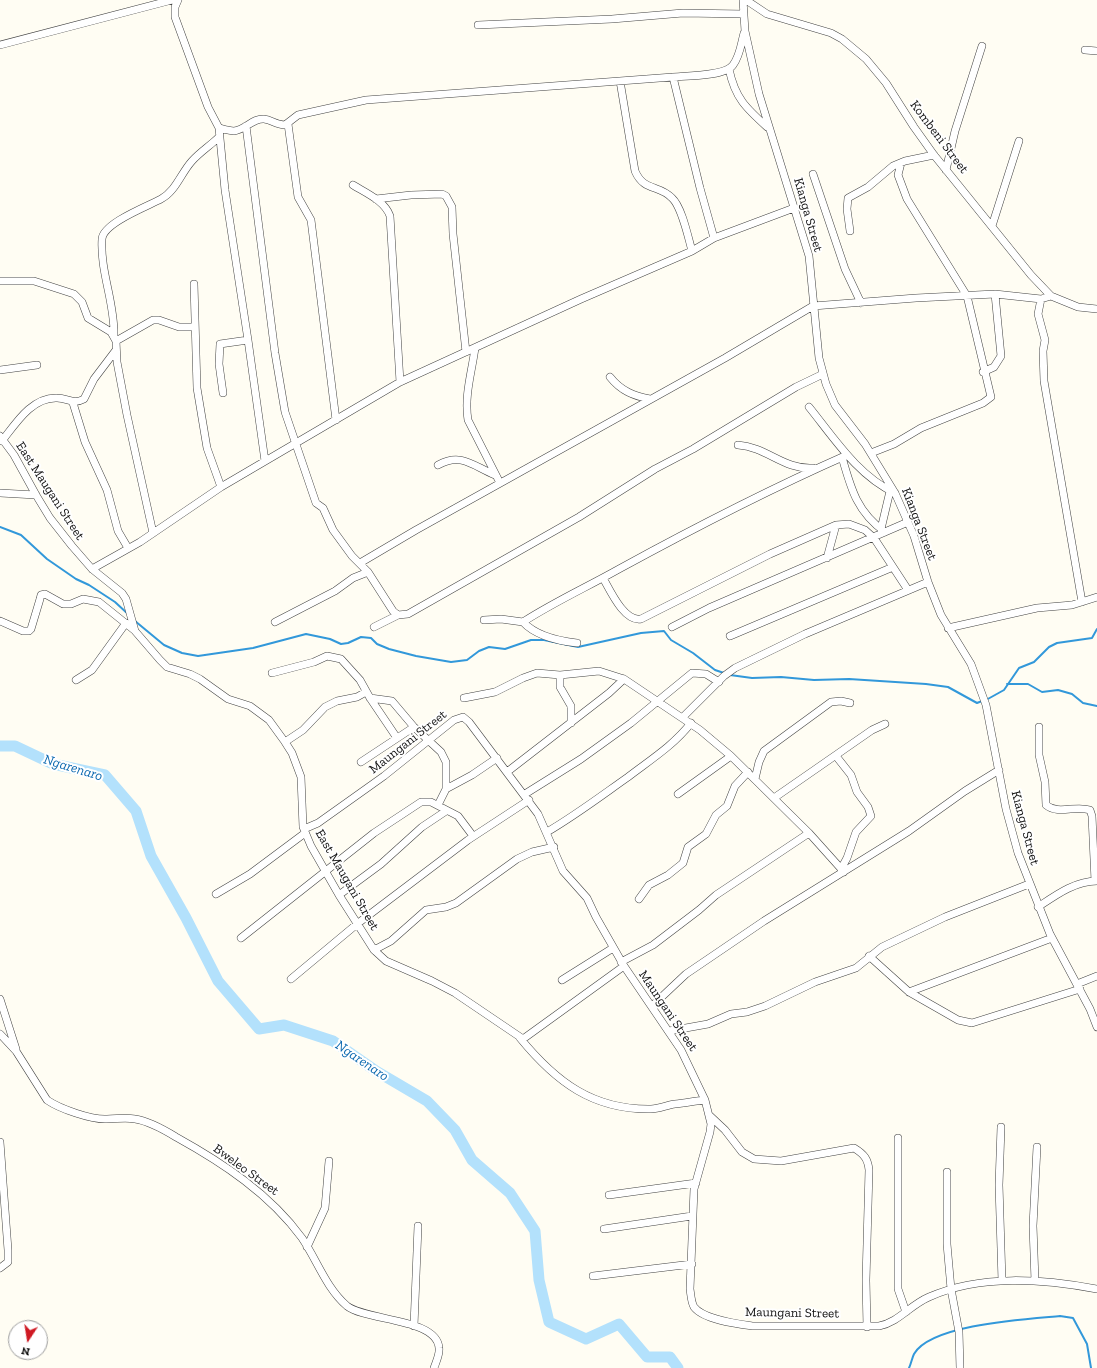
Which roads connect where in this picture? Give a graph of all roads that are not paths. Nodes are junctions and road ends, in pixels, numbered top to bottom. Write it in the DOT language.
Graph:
graph roads {
  1 [pos="172,0"];
  2 [pos="178,0"];
  3 [pos="743,0"];
  4 [pos="746,0"];
  5 [pos="744,14"];
  6 [pos="478,25"];
  7 [pos="745,31"];
  8 [pos="0,45"];
  9 [pos="982,46"];
  10 [pos="1085,50"];
  11 [pos="1097,51"];
  12 [pos="729,70"];
  13 [pos="673,77"];
  14 [pos="620,81"];
  15 [pos="288,124"];
  16 [pos="246,126"];
  17 [pos="768,127"];
  18 [pos="219,128"];
  19 [pos="220,137"];
  20 [pos="1019,141"];
  21 [pos="934,154"];
  22 [pos="901,162"];
  23 [pos="946,170"];
  24 [pos="813,174"];
  25 [pos="353,185"];
  26 [pos="376,199"];
  27 [pos="794,208"];
  28 [pos="992,226"];
  29 [pos="850,231"];
  30 [pos="714,238"];
  31 [pos="692,251"];
  32 [pos="0,281"];
  33 [pos="194,284"];
  34 [pos="995,294"];
  35 [pos="967,296"];
  36 [pos="1051,296"];
  37 [pos="1041,299"];
  38 [pos="861,303"];
  39 [pos="813,306"];
  40 [pos="1097,309"];
  41 [pos="195,327"];
  42 [pos="115,339"];
  43 [pos="248,340"];
  44 [pos="475,348"];
  45 [pos="116,350"];
  46 [pos="466,352"];
  47 [pos="38,365"];
  48 [pos="0,370"];
  49 [pos="983,372"];
  50 [pos="823,374"];
  51 [pos="610,378"];
  52 [pos="400,382"];
  53 [pos="223,393"];
  54 [pos="650,399"];
  55 [pos="73,403"];
  56 [pos="809,407"];
  57 [pos="336,420"];
  58 [pos="1,439"];
  59 [pos="296,442"];
  60 [pos="738,445"];
  61 [pos="871,453"];
  62 [pos="845,456"];
  63 [pos="265,461"];
  64 [pos="438,465"];
  65 [pos="817,468"];
  66 [pos="495,475"];
  67 [pos="500,483"];
  68 [pos="221,487"];
  69 [pos="893,492"];
  70 [pos="0,493"];
  71 [pos="36,496"];
  72 [pos="908,522"];
  73 [pos="836,525"];
  74 [pos="883,531"];
  75 [pos="153,533"];
  76 [pos="874,538"];
  77 [pos="128,548"];
  78 [pos="827,558"];
  79 [pos="360,563"];
  80 [pos="893,567"];
  81 [pos="92,569"];
  82 [pos="368,572"];
  83 [pos="603,578"];
  84 [pos="928,582"];
  85 [pos="908,590"];
  86 [pos="1097,597"];
  87 [pos="1082,602"];
  88 [pos="398,615"];
  89 [pos="484,620"];
  90 [pos="0,621"];
  91 [pos="275,622"];
  92 [pos="523,622"];
  93 [pos="126,623"];
  94 [pos="374,627"];
  95 [pos="672,627"];
  96 [pos="948,628"];
  97 [pos="135,630"];
  98 [pos="730,636"];
  99 [pos="577,642"];
  100 [pos="272,673"];
  101 [pos="560,675"];
  102 [pos="624,679"];
  103 [pos="76,680"];
  104 [pos="719,682"];
  105 [pos="368,695"];
  106 [pos="464,698"];
  107 [pos="658,702"];
  108 [pos="850,704"];
  109 [pos="682,718"];
  110 [pos="571,723"];
  111 [pos="691,723"];
  112 [pos="885,724"];
  113 [pos="414,727"];
  114 [pos="1039,727"];
  115 [pos="397,738"];
  116 [pos="429,741"];
  117 [pos="285,742"];
  118 [pos="731,756"];
  119 [pos="836,756"];
  120 [pos="497,758"];
  121 [pos="360,762"];
  122 [pos="999,770"];
  123 [pos="508,772"];
  124 [pos="748,772"];
  125 [pos="755,779"];
  126 [pos="446,789"];
  127 [pos="678,794"];
  128 [pos="527,797"];
  129 [pos="774,798"];
  130 [pos="438,805"];
  131 [pos="446,811"];
  132 [pos="305,831"];
  133 [pos="547,832"];
  134 [pos="809,833"];
  135 [pos="473,836"];
  136 [pos="554,847"];
  137 [pos="842,870"];
  138 [pos="326,872"];
  139 [pos="1096,881"];
  140 [pos="1029,884"];
  141 [pos="216,894"];
  142 [pos="339,895"];
  143 [pos="639,899"];
  144 [pos="1038,907"];
  145 [pos="357,924"];
  146 [pos="240,938"];
  147 [pos="1052,938"];
  148 [pos="613,948"];
  149 [pos="374,950"];
  150 [pos="869,956"];
  151 [pos="622,964"];
  152 [pos="1097,976"];
  153 [pos="291,979"];
  154 [pos="562,980"];
  155 [pos="1078,987"];
  156 [pos="909,992"];
  157 [pos="0,998"];
  158 [pos="652,1006"];
  159 [pos="1097,1027"];
  160 [pos="669,1031"];
  161 [pos="0,1034"];
  162 [pos="520,1038"];
  163 [pos="16,1051"];
  164 [pos="705,1100"];
  165 [pos="709,1114"];
  166 [pos="1001,1127"];
  167 [pos="898,1138"];
  168 [pos="0,1142"];
  169 [pos="1037,1147"];
  170 [pos="330,1161"];
  171 [pos="948,1172"];
  172 [pos="696,1183"];
  173 [pos="609,1196"];
  174 [pos="692,1216"];
  175 [pos="418,1226"];
  176 [pos="604,1229"];
  177 [pos="307,1247"];
  178 [pos="692,1264"];
  179 [pos="0,1268"];
  180 [pos="593,1276"];
  181 [pos="1002,1281"];
  182 [pos="1035,1281"];
  183 [pos="951,1289"];
  184 [pos="1097,1289"];
  185 [pos="906,1312"];
  186 [pos="414,1326"];
  187 [pos="867,1327"];
  188 [pos="434,1368"];
  189 [pos="960,1368"];
  1 -- 8 [label="street"];
  2 -- 18 [label="street"];
  3 -- 5 [label="street, Kianga Street"];
  4 -- 21 [label="street, Kombeni Street"];
  5 -- 6 [label="street"];
  5 -- 7 [label="street, Kianga Street"];
  7 -- 12 [label="street"];
  7 -- 17 [label="street, Kianga Street"];
  9 -- 23 [label="street"];
  10 -- 11 [label="street"];
  12 -- 13 [label="street"];
  12 -- 17 [label="street"];
  13 -- 14 [label="street"];
  13 -- 30 [label="street"];
  14 -- 15 [label="street"];
  14 -- 31 [label="street"];
  15 -- 16 [label="street"];
  15 -- 57 [label="street"];
  16 -- 18 [label="street"];
  16 -- 59 [label="street"];
  17 -- 27 [label="street, Kianga Street"];
  18 -- 19 [label="street"];
  19 -- 42 [label="street"];
  19 -- 43 [label="street"];
  20 -- 28 [label="street"];
  21 -- 22 [label="street"];
  21 -- 23 [label="street, Kombeni Street"];
  22 -- 29 [label="street"];
  22 -- 35 [label="street"];
  23 -- 28 [label="street, Kombeni Street"];
  24 -- 38 [label="street"];
  25 -- 26 [label="street"];
  26 -- 46 [label="street"];
  26 -- 52 [label="street"];
  27 -- 30 [label="street"];
  27 -- 39 [label="street, Kianga Street"];
  28 -- 36 [label="street, Kombeni Street"];
  30 -- 31 [label="street"];
  31 -- 44 [label="street"];
  32 -- 42 [label="street"];
  33 -- 41 [label="street"];
  34 -- 35 [label="street"];
  34 -- 37 [label="street"];
  34 -- 49 [label="street"];
  35 -- 38 [label="street"];
  35 -- 49 [label="street"];
  36 -- 37 [label="street"];
  36 -- 40 [label="street, Kombeni Street"];
  37 -- 87 [label="street"];
  38 -- 39 [label="street"];
  39 -- 50 [label="street, Kianga Street"];
  39 -- 54 [label="street"];
  41 -- 42 [label="street"];
  41 -- 68 [label="street"];
  42 -- 45 [label="street"];
  43 -- 53 [label="street"];
  43 -- 63 [label="street"];
  44 -- 46 [label="street"];
  44 -- 66 [label="street"];
  45 -- 55 [label="street"];
  45 -- 75 [label="street"];
  46 -- 52 [label="street"];
  47 -- 48 [label="street"];
  49 -- 61 [label="street"];
  50 -- 61 [label="street, Kianga Street"];
  50 -- 88 [label="street"];
  51 -- 54 [label="street"];
  52 -- 57 [label="street"];
  54 -- 67 [label="street"];
  55 -- 58 [label="street"];
  55 -- 77 [label="street"];
  56 -- 62 [label="street"];
  57 -- 59 [label="street"];
  58 -- 71 [label="street, East Maugani Street"];
  59 -- 63 [label="street"];
  59 -- 79 [label="street"];
  60 -- 65 [label="street"];
  61 -- 69 [label="street, Kianga Street"];
  62 -- 65 [label="street"];
  62 -- 69 [label="street"];
  62 -- 74 [label="street"];
  63 -- 68 [label="street"];
  64 -- 66 [label="street"];
  65 -- 83 [label="street"];
  66 -- 67 [label="street"];
  67 -- 79 [label="street"];
  68 -- 75 [label="street"];
  69 -- 72 [label="street, Kianga Street"];
  69 -- 74 [label="street"];
  70 -- 71 [label="street"];
  71 -- 81 [label="street, East Maugani Street"];
  72 -- 74 [label="street"];
  72 -- 84 [label="street, Kianga Street"];
  73 -- 76 [label="street"];
  73 -- 78 [label="street"];
  73 -- 83 [label="street"];
  74 -- 76 [label="street"];
  75 -- 77 [label="street"];
  76 -- 78 [label="street"];
  76 -- 80 [label="street"];
  77 -- 81 [label="street"];
  78 -- 95 [label="street"];
  79 -- 82 [label="street"];
  80 -- 85 [label="street"];
  80 -- 98 [label="street"];
  81 -- 97 [label="street, East Maugani Street"];
  82 -- 88 [label="street"];
  82 -- 91 [label="street"];
  83 -- 92 [label="street"];
  84 -- 85 [label="street"];
  84 -- 96 [label="street, Kianga Street"];
  85 -- 104 [label="street"];
  86 -- 87 [label="street"];
  87 -- 96 [label="street"];
  88 -- 94 [label="street"];
  89 -- 92 [label="street"];
  90 -- 93 [label="street"];
  92 -- 99 [label="street"];
  93 -- 97 [label="street"];
  93 -- 103 [label="street"];
  96 -- 122 [label="street, Kianga Street"];
  97 -- 117 [label="street, East Maugani Street"];
  100 -- 105 [label="street"];
  101 -- 102 [label="street"];
  101 -- 106 [label="street"];
  101 -- 110 [label="street"];
  102 -- 107 [label="street"];
  102 -- 110 [label="street"];
  104 -- 107 [label="street"];
  104 -- 109 [label="street"];
  105 -- 113 [label="street"];
  105 -- 115 [label="street"];
  105 -- 117 [label="street"];
  107 -- 109 [label="street"];
  107 -- 128 [label="street"];
  108 -- 125 [label="street"];
  109 -- 111 [label="street"];
  110 -- 123 [label="street"];
  111 -- 118 [label="street"];
  111 -- 133 [label="street"];
  112 -- 119 [label="street"];
  113 -- 115 [label="street"];
  113 -- 116 [label="street"];
  114 -- 139 [label="street"];
  115 -- 121 [label="street"];
  116 -- 120 [label="street, Maungani Street"];
  116 -- 126 [label="street"];
  116 -- 132 [label="street, Maungani Street"];
  117 -- 132 [label="street, East Maugani Street"];
  118 -- 124 [label="street"];
  118 -- 127 [label="street"];
  119 -- 129 [label="street"];
  119 -- 137 [label="street"];
  120 -- 123 [label="street, Maungani Street"];
  120 -- 126 [label="street"];
  122 -- 137 [label="street"];
  122 -- 140 [label="street, Kianga Street"];
  123 -- 128 [label="street, Maungani Street"];
  124 -- 125 [label="street"];
  124 -- 143 [label="street"];
  125 -- 129 [label="street"];
  126 -- 130 [label="street"];
  128 -- 133 [label="street, Maungani Street"];
  128 -- 135 [label="street"];
  129 -- 134 [label="street"];
  130 -- 131 [label="street"];
  130 -- 138 [label="street"];
  131 -- 135 [label="street"];
  131 -- 142 [label="street"];
  132 -- 138 [label="street, East Maugani Street"];
  132 -- 141 [label="street, Maungani Street"];
  133 -- 136 [label="street, Maungani Street"];
  134 -- 137 [label="street"];
  134 -- 151 [label="street"];
  135 -- 145 [label="street"];
  136 -- 148 [label="street, Maungani Street"];
  136 -- 149 [label="street"];
  137 -- 158 [label="street"];
  138 -- 142 [label="street, East Maugani Street"];
  138 -- 146 [label="street"];
  139 -- 144 [label="street"];
  140 -- 144 [label="street, Kianga Street"];
  140 -- 150 [label="street"];
  142 -- 145 [label="street, East Maugani Street"];
  144 -- 147 [label="street, Kianga Street"];
  145 -- 149 [label="street, East Maugani Street"];
  145 -- 153 [label="street"];
  147 -- 155 [label="street, Kianga Street"];
  147 -- 156 [label="street"];
  148 -- 151 [label="street, Maungani Street"];
  148 -- 154 [label="street"];
  149 -- 162 [label="street, East Maugani Street"];
  150 -- 156 [label="street"];
  150 -- 160 [label="street"];
  151 -- 158 [label="street, Maungani Street"];
  151 -- 162 [label="street"];
  152 -- 155 [label="street"];
  155 -- 156 [label="street"];
  155 -- 159 [label="street, Kianga Street"];
  157 -- 163 [label="street"];
  158 -- 160 [label="street, Maungani Street"];
  160 -- 164 [label="street, Maungani Street"];
  161 -- 163 [label="street, Bweleo Street"];
  162 -- 164 [label="street, East Maugani Street"];
  163 -- 177 [label="street, Bweleo Street"];
  164 -- 165 [label="street, Maungani Street"];
  165 -- 172 [label="street, Maungani Street"];
  165 -- 187 [label="street"];
  166 -- 181 [label="street"];
  167 -- 185 [label="street"];
  168 -- 179 [label="street"];
  169 -- 182 [label="street"];
  170 -- 177 [label="street"];
  171 -- 183 [label="street"];
  172 -- 173 [label="street"];
  172 -- 174 [label="street, Maungani Street"];
  174 -- 176 [label="street"];
  174 -- 178 [label="street, Maungani Street"];
  175 -- 186 [label="street"];
  177 -- 186 [label="street, Bweleo Street"];
  178 -- 180 [label="street"];
  178 -- 187 [label="street, Maungani Street"];
  181 -- 182 [label="street, Maungani Street"];
  181 -- 183 [label="street, Maungani Street"];
  182 -- 184 [label="street, Maungani Street"];
  183 -- 185 [label="street, Maungani Street"];
  183 -- 189 [label="street"];
  185 -- 187 [label="street, Maungani Street"];
  186 -- 188 [label="street, Bweleo Street"];
}
